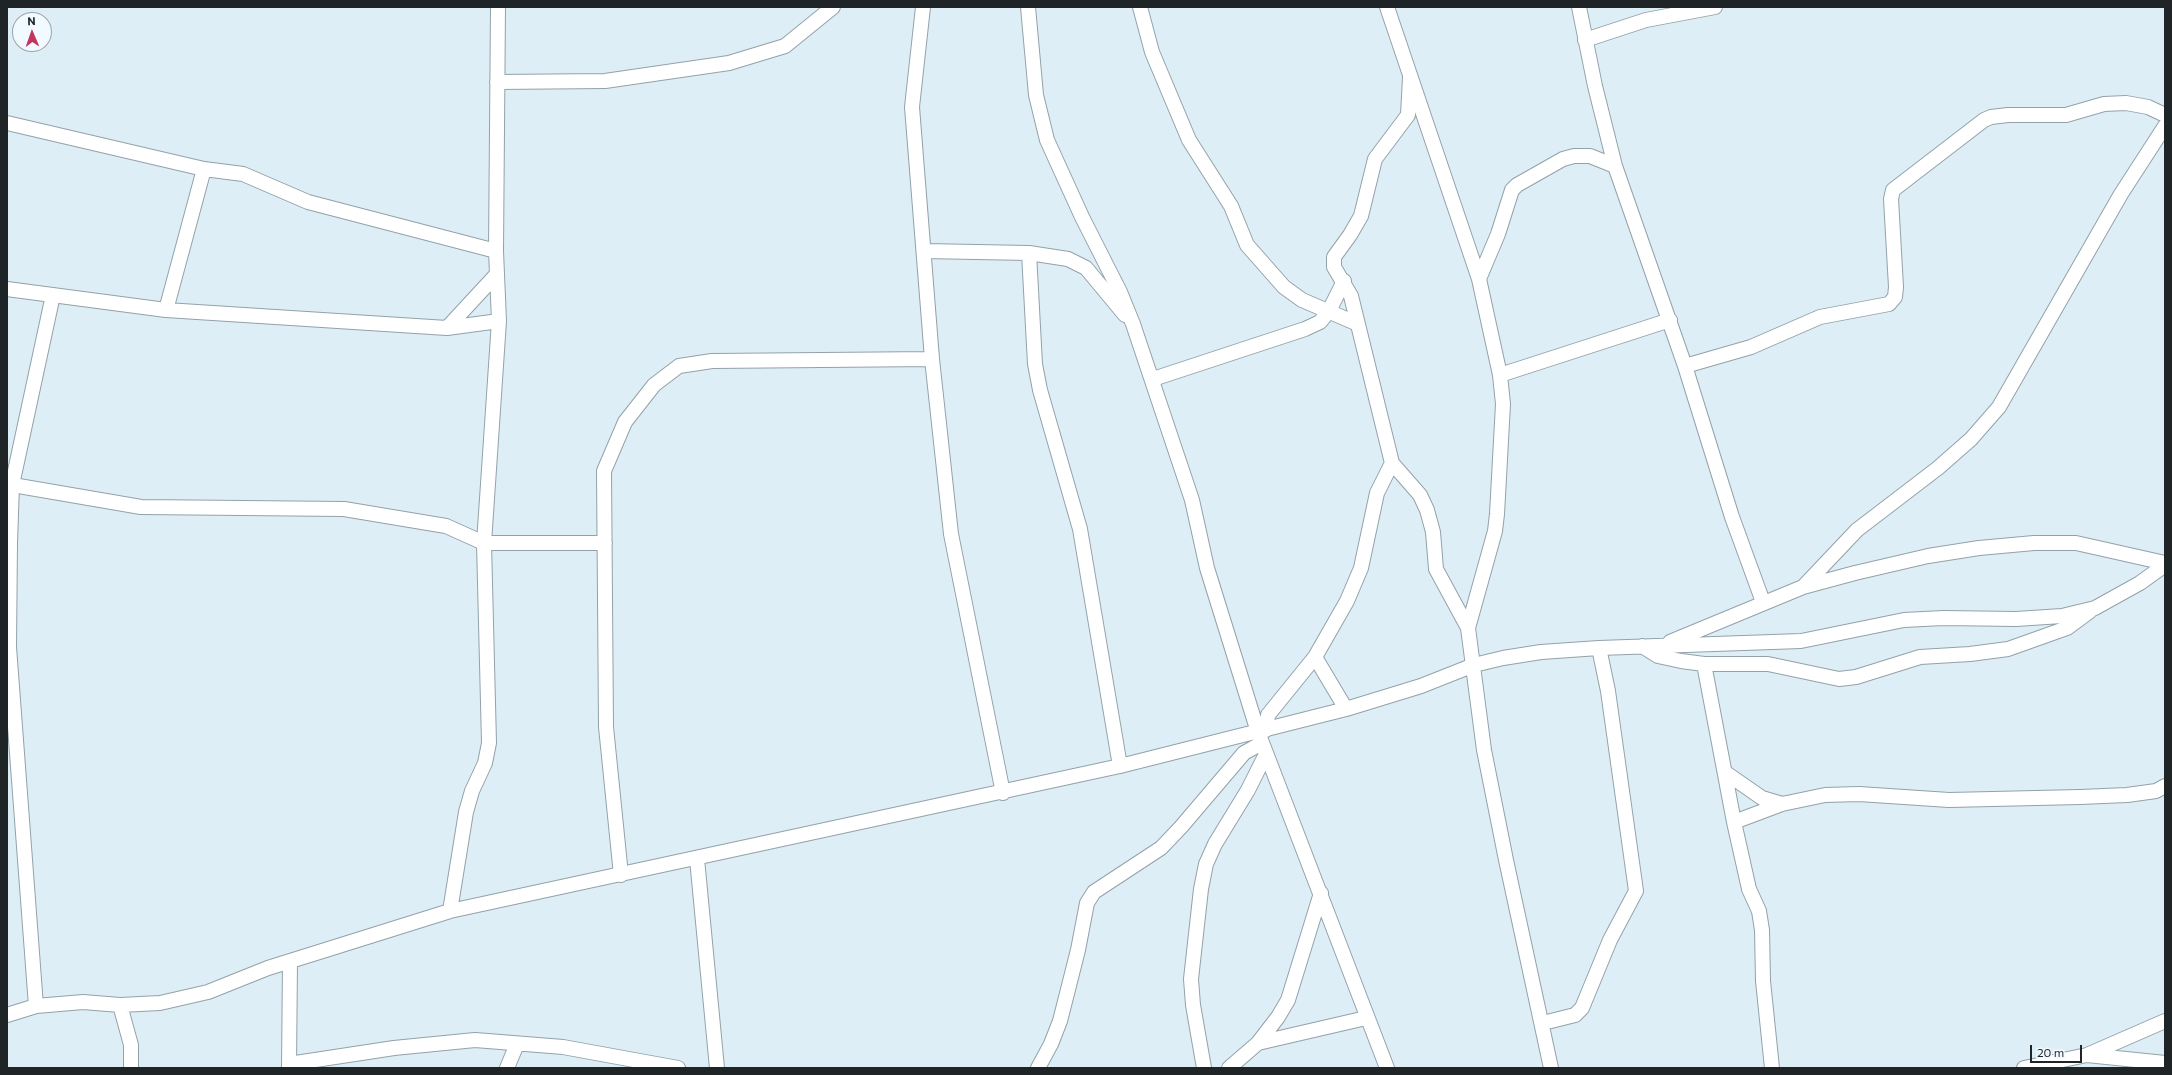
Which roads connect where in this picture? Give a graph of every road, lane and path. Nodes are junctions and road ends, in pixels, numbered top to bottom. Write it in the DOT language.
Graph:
graph roads {
  1 [pos="498,7"];
  2 [pos="833,7"];
  3 [pos="923,7"];
  4 [pos="1028,7"];
  5 [pos="1140,7"];
  6 [pos="1387,7"];
  7 [pos="1579,7"];
  8 [pos="1715,7"];
  9 [pos="1585,40"];
  10 [pos="1410,77"];
  11 [pos="497,82"];
  12 [pos="2165,115"];
  13 [pos="7,123"];
  14 [pos="2165,126"];
  15 [pos="1615,166"];
  16 [pos="204,169"];
  17 [pos="496,251"];
  18 [pos="924,251"];
  19 [pos="1029,253"];
  20 [pos="497,274"];
  21 [pos="1479,279"];
  22 [pos="1344,281"];
  23 [pos="7,289"];
  24 [pos="53,295"];
  25 [pos="166,310"];
  26 [pos="1329,311"];
  27 [pos="1670,320"];
  28 [pos="499,321"];
  29 [pos="1133,324"];
  30 [pos="1358,324"];
  31 [pos="447,328"];
  32 [pos="932,359"];
  33 [pos="1685,366"];
  34 [pos="1500,375"];
  35 [pos="1153,379"];
  36 [pos="1392,463"];
  37 [pos="9,484"];
  38 [pos="484,543"];
  39 [pos="605,543"];
  40 [pos="2165,564"];
  41 [pos="1803,587"];
  42 [pos="1763,602"];
  43 [pos="2095,608"];
  44 [pos="1468,628"];
  45 [pos="1661,645"];
  46 [pos="1642,646"];
  47 [pos="1600,648"];
  48 [pos="1315,657"];
  49 [pos="1704,664"];
  50 [pos="1474,665"];
  51 [pos="1346,709"];
  52 [pos="1263,739"];
  53 [pos="1120,766"];
  54 [pos="1726,773"];
  55 [pos="2165,786"];
  56 [pos="1003,792"];
  57 [pos="1782,804"];
  58 [pos="1734,822"];
  59 [pos="697,859"];
  60 [pos="621,874"];
  61 [pos="1321,893"];
  62 [pos="450,912"];
  63 [pos="290,962"];
  64 [pos="120,1005"];
  65 [pos="36,1006"];
  66 [pos="7,1015"];
  67 [pos="1366,1018"];
  68 [pos="2165,1020"];
  69 [pos="1543,1023"];
  70 [pos="1258,1043"];
  71 [pos="517,1044"];
  72 [pos="2087,1055"];
  73 [pos="2165,1063"];
  74 [pos="289,1066"];
  75 [pos="1547,1067"];
  76 [pos="131,1068"];
  77 [pos="507,1068"];
  78 [pos="678,1068"];
  79 [pos="717,1068"];
  80 [pos="1038,1068"];
  81 [pos="1204,1068"];
  82 [pos="1230,1068"];
  83 [pos="1387,1068"];
  84 [pos="1772,1068"];
  85 [pos="2024,1068"];
  1 -- 11 [label="street"];
  2 -- 11 [label="street"];
  3 -- 18 [label="street"];
  4 -- 29 [label="street"];
  5 -- 26 [label="street"];
  6 -- 10 [label="street"];
  7 -- 9 [label="street"];
  8 -- 9 [label="street"];
  9 -- 15 [label="street"];
  10 -- 21 [label="street"];
  10 -- 22 [label="street"];
  11 -- 17 [label="street"];
  12 -- 33 [label="street"];
  13 -- 16 [label="street"];
  14 -- 41 [label="street"];
  15 -- 21 [label="street"];
  15 -- 27 [label="street"];
  16 -- 17 [label="street"];
  16 -- 25 [label="street"];
  17 -- 20 [label="street"];
  18 -- 19 [label="street"];
  18 -- 32 [label="street"];
  19 -- 29 [label="street"];
  19 -- 53 [label="street"];
  20 -- 28 [label="street"];
  20 -- 31 [label="street"];
  21 -- 34 [label="street"];
  22 -- 26 [label="street"];
  22 -- 30 [label="street"];
  23 -- 24 [label="street"];
  24 -- 25 [label="street"];
  24 -- 37 [label="street"];
  25 -- 31 [label="street"];
  26 -- 30 [label="street"];
  26 -- 35 [label="street"];
  27 -- 33 [label="street"];
  27 -- 34 [label="street"];
  28 -- 31 [label="street"];
  28 -- 38 [label="street"];
  29 -- 35 [label="street"];
  30 -- 36 [label="street"];
  32 -- 39 [label="street"];
  32 -- 56 [label="street"];
  33 -- 42 [label="street"];
  34 -- 44 [label="street"];
  35 -- 52 [label="street"];
  36 -- 44 [label="street"];
  36 -- 48 [label="street"];
  37 -- 38 [label="street"];
  37 -- 65 [label="street"];
  38 -- 39 [label="street"];
  38 -- 62 [label="street"];
  39 -- 60 [label="street"];
  40 -- 41 [label="street"];
  40 -- 43 [label="street"];
  41 -- 42 [label="street"];
  42 -- 45 [label="street"];
  43 -- 45 [label="street"];
  43 -- 49 [label="street"];
  44 -- 50 [label="street"];
  45 -- 46 [label="street"];
  46 -- 47 [label="street"];
  46 -- 49 [label="street"];
  47 -- 50 [label="street"];
  47 -- 69 [label="street"];
  48 -- 51 [label="street"];
  48 -- 52 [label="street"];
  49 -- 54 [label="street"];
  50 -- 51 [label="street"];
  50 -- 69 [label="street"];
  51 -- 52 [label="street"];
  52 -- 53 [label="street"];
  52 -- 61 [label="street"];
  52 -- 80 [label="street"];
  52 -- 81 [label="street"];
  53 -- 56 [label="street"];
  54 -- 57 [label="street"];
  54 -- 58 [label="street"];
  55 -- 57 [label="street"];
  56 -- 59 [label="street"];
  57 -- 58 [label="street"];
  58 -- 84 [label="street"];
  59 -- 60 [label="street"];
  59 -- 79 [label="street"];
  60 -- 62 [label="street"];
  61 -- 67 [label="street"];
  61 -- 70 [label="street"];
  62 -- 63 [label="street"];
  63 -- 64 [label="street"];
  63 -- 74 [label="street"];
  64 -- 65 [label="street"];
  64 -- 76 [label="street"];
  65 -- 66 [label="street"];
  67 -- 70 [label="street"];
  67 -- 83 [label="street"];
  68 -- 72 [label="street"];
  69 -- 75 [label="street"];
  70 -- 82 [label="street"];
  71 -- 74 [label="street"];
  71 -- 77 [label="street"];
  71 -- 78 [label="street"];
  72 -- 73 [label="street"];
  72 -- 85 [label="street"];
}
